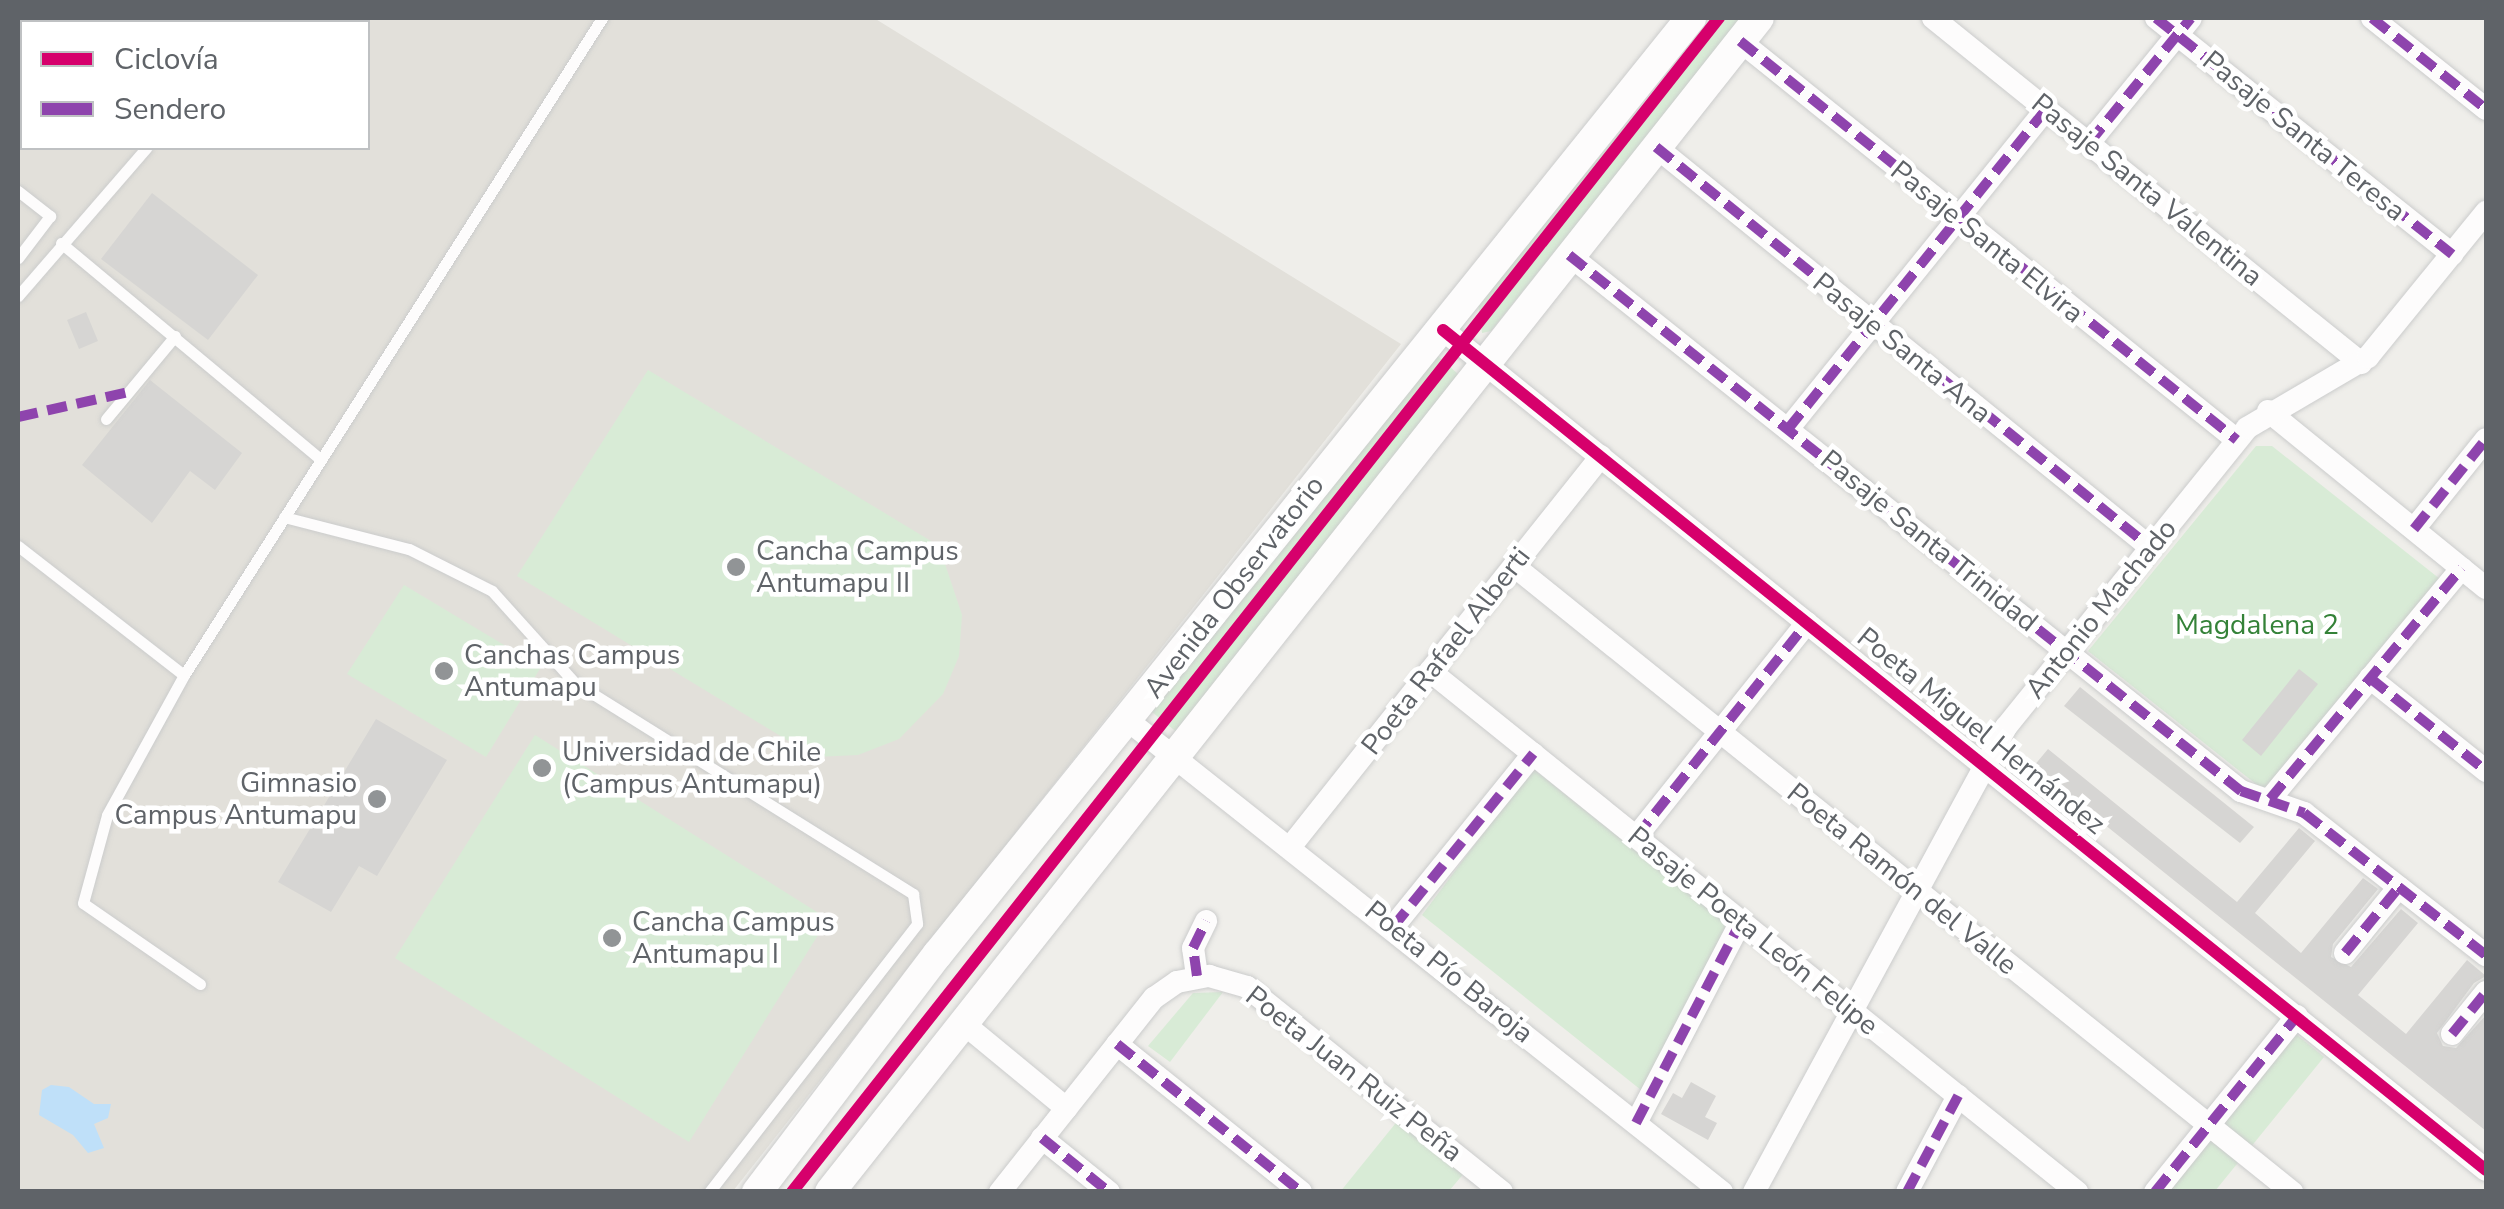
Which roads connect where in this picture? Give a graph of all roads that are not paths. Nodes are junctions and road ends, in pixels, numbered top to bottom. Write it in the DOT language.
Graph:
graph roads {
  1 [pos="602,18"];
  2 [pos="1691,18"];
  3 [pos="1933,18"];
  4 [pos="2156,18"];
  5 [pos="2372,18"];
  6 [pos="2184,26"];
  7 [pos="1750,29"];
  8 [pos="2046,109"];
  9 [pos="2486,109"];
  10 [pos="2089,143"];
  11 [pos="1656,147"];
  12 [pos="144,150"];
  13 [pos="18,191"];
  14 [pos="2486,212"];
  15 [pos="1957,219"];
  16 [pos="61,243"];
  17 [pos="2452,254"];
  18 [pos="1569,255"];
  19 [pos="18,258"];
  20 [pos="18,296"];
  21 [pos="1871,324"];
  22 [pos="1443,330"];
  23 [pos="175,336"];
  24 [pos="2361,362"];
  25 [pos="1485,363"];
  26 [pos="2268,412"];
  27 [pos="106,419"];
  28 [pos="1788,428"];
  29 [pos="2486,439"];
  30 [pos="2237,440"];
  31 [pos="1600,456"];
  32 [pos="320,459"];
  33 [pos="284,518"];
  34 [pos="2414,529"];
  35 [pos="18,546"];
  36 [pos="2150,548"];
  37 [pos="1514,566"];
  38 [pos="2462,568"];
  39 [pos="2486,588"];
  40 [pos="1808,623"];
  41 [pos="2067,652"];
  42 [pos="1430,672"];
  43 [pos="184,675"];
  44 [pos="2370,678"];
  45 [pos="1130,713"];
  46 [pos="1720,732"];
  47 [pos="1176,753"];
  48 [pos="1533,754"];
  49 [pos="1982,764"];
  50 [pos="2486,771"];
  51 [pos="2270,800"];
  52 [pos="1636,838"];
  53 [pos="1291,846"];
  54 [pos="2399,887"];
  55 [pos="1916,891"];
  56 [pos="1206,921"];
  57 [pos="1741,922"];
  58 [pos="1392,927"];
  59 [pos="2345,953"];
  60 [pos="2486,955"];
  61 [pos="1197,976"];
  62 [pos="200,984"];
  63 [pos="2486,992"];
  64 [pos="1852,1011"];
  65 [pos="2296,1016"];
  66 [pos="963,1023"];
  67 [pos="2452,1034"];
  68 [pos="1117,1044"];
  69 [pos="1958,1096"];
  70 [pos="1066,1108"];
  71 [pos="1636,1123"];
  72 [pos="2209,1125"];
  73 [pos="1042,1138"];
  74 [pos="2486,1170"];
  75 [pos="709,1192"];
  76 [pos="757,1192"];
  77 [pos="830,1192"];
  78 [pos="1000,1192"];
  79 [pos="1109,1192"];
  80 [pos="1301,1192"];
  81 [pos="1502,1192"];
  82 [pos="1722,1192"];
  83 [pos="1754,1192"];
  84 [pos="1907,1192"];
  85 [pos="2077,1192"];
  86 [pos="2156,1192"];
  87 [pos="2292,1192"];
  1 -- 32 [label="lane"];
  2 -- 22 [label="main road, Avenida Observatorio"];
  3 -- 8 [label="street, Pasaje Santa Valentina"];
  4 -- 6 [label="street, Pasaje Santa Teresa"];
  5 -- 9 [label="street"];
  6 -- 10 [label="street"];
  6 -- 17 [label="street, Pasaje Santa Teresa"];
  7 -- 11 [label="main road, Avenida Observatorio"];
  7 -- 15 [label="street, Pasaje Santa Elvira"];
  8 -- 10 [label="street, Pasaje Santa Valentina"];
  8 -- 15 [label="street"];
  10 -- 24 [label="street, Pasaje Santa Valentina"];
  11 -- 18 [label="main road, Avenida Observatorio"];
  11 -- 21 [label="street, Pasaje Santa Ana"];
  12 -- 16 [label="lane"];
  13 -- 19 [label="lane"];
  14 -- 17 [label="street, Antonio Machado"];
  15 -- 21 [label="street"];
  15 -- 30 [label="street, Pasaje Santa Elvira"];
  16 -- 20 [label="lane"];
  16 -- 23 [label="lane"];
  17 -- 24 [label="street, Antonio Machado"];
  18 -- 25 [label="main road, Avenida Observatorio"];
  18 -- 28 [label="street, Pasaje Santa Trinidad"];
  21 -- 28 [label="street"];
  21 -- 36 [label="street, Pasaje Santa Ana"];
  22 -- 25 [label="street, Poeta Miguel Hernández"];
  22 -- 45 [label="main road, Avenida Observatorio"];
  23 -- 27 [label="lane"];
  23 -- 32 [label="lane"];
  24 -- 26 [label="street, Antonio Machado"];
  25 -- 31 [label="street, Poeta Miguel Hernández"];
  25 -- 47 [label="main road, Avenida Observatorio"];
  26 -- 30 [label="street, Antonio Machado"];
  26 -- 34 [label="street"];
  28 -- 41 [label="street, Pasaje Santa Trinidad"];
  29 -- 34 [label="street"];
  30 -- 36 [label="street, Antonio Machado"];
  31 -- 37 [label="street, Poeta Rafael Alberti"];
  31 -- 40 [label="street, Poeta Miguel Hernández"];
  32 -- 33 [label="lane"];
  33 -- 43 [label="lane"];
  33 -- 75 [label="lane"];
  34 -- 38 [label="street"];
  35 -- 43 [label="lane"];
  36 -- 41 [label="street, Antonio Machado"];
  37 -- 42 [label="street, Poeta Rafael Alberti"];
  37 -- 46 [label="street, Poeta Ramón del Valle"];
  38 -- 39 [label="street"];
  38 -- 44 [label="street"];
  40 -- 46 [label="street"];
  40 -- 49 [label="street, Poeta Miguel Hernández"];
  41 -- 49 [label="street, Antonio Machado"];
  41 -- 51 [label="street, Pasaje Santa Trinidad"];
  42 -- 48 [label="street, Pasaje Poeta León Felipe"];
  42 -- 53 [label="street, Poeta Rafael Alberti"];
  43 -- 62 [label="lane"];
  44 -- 50 [label="street"];
  44 -- 51 [label="street"];
  45 -- 47 [label="street, Poeta Pío Baroja"];
  45 -- 76 [label="main road, Avenida Observatorio"];
  46 -- 52 [label="street"];
  46 -- 55 [label="street, Poeta Ramón del Valle"];
  47 -- 53 [label="street, Poeta Pío Baroja"];
  47 -- 66 [label="main road, Avenida Observatorio"];
  48 -- 52 [label="street, Pasaje Poeta León Felipe"];
  48 -- 58 [label="street"];
  49 -- 55 [label="street, Antonio Machado"];
  49 -- 65 [label="street, Poeta Miguel Hernández"];
  51 -- 54 [label="street, Pasaje Santa Trinidad"];
  52 -- 57 [label="street, Pasaje Poeta León Felipe"];
  53 -- 58 [label="street, Poeta Pío Baroja"];
  54 -- 59 [label="street"];
  54 -- 60 [label="street, Pasaje Santa Trinidad"];
  55 -- 64 [label="street, Antonio Machado"];
  55 -- 72 [label="street, Poeta Ramón del Valle"];
  56 -- 61 [label="street"];
  57 -- 64 [label="street, Pasaje Poeta León Felipe"];
  57 -- 71 [label="street"];
  58 -- 71 [label="street, Poeta Pío Baroja"];
  61 -- 68 [label="street"];
  61 -- 81 [label="street, Poeta Juan Ruiz Peña"];
  63 -- 67 [label="street"];
  64 -- 69 [label="street, Pasaje Poeta León Felipe"];
  64 -- 83 [label="street, Antonio Machado"];
  65 -- 72 [label="street"];
  65 -- 74 [label="street, Poeta Miguel Hernández"];
  66 -- 70 [label="street"];
  66 -- 77 [label="main road, Avenida Observatorio"];
  68 -- 70 [label="street"];
  68 -- 80 [label="street"];
  69 -- 84 [label="street"];
  69 -- 85 [label="street, Pasaje Poeta León Felipe"];
  70 -- 73 [label="street"];
  71 -- 82 [label="street, Poeta Pío Baroja"];
  72 -- 86 [label="street"];
  72 -- 87 [label="street, Poeta Ramón del Valle"];
  73 -- 78 [label="street"];
  73 -- 79 [label="street"];
}
